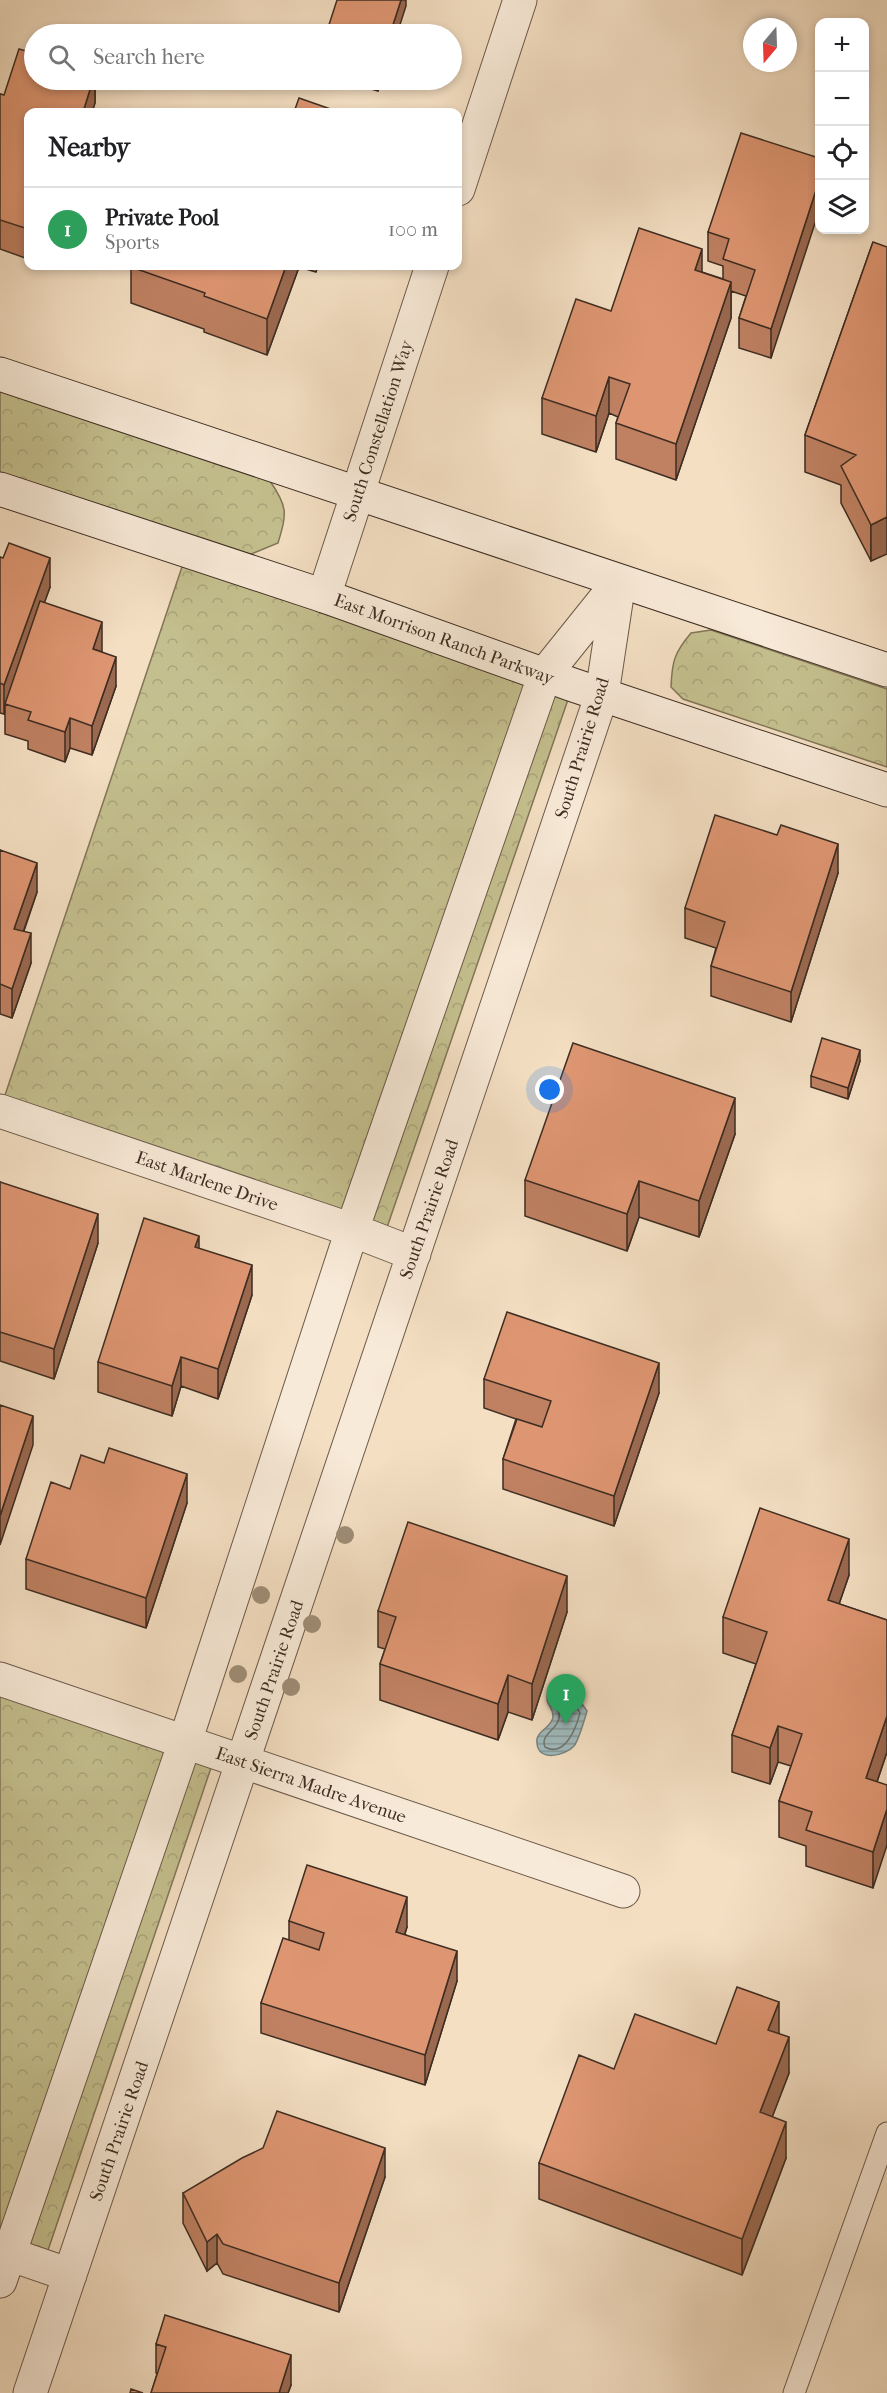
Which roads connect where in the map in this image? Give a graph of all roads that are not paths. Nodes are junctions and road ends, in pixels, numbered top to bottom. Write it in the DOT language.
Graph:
graph roads {
  1 [pos="520,0"];
  2 [pos="462,177"];
  3 [pos="431,270"];
  4 [pos="0,374"];
  5 [pos="0,489"];
  6 [pos="357,494"];
  7 [pos="619,582"];
  8 [pos="324,596"];
  9 [pos="887,670"];
  10 [pos="545,674"];
  11 [pos="603,694"];
  12 [pos="887,790"];
  13 [pos="0,1111"];
  14 [pos="352,1230"];
  15 [pos="414,1254"];
  16 [pos="0,1679"];
  17 [pos="185,1742"];
  18 [pos="243,1762"];
  19 [pos="623,1891"];
  20 [pos="887,2133"];
  21 [pos="3,2262"];
  22 [pos="70,2275"];
  23 [pos="30,2393"];
  24 [pos="794,2393"];
  1 -- 2 [label="street"];
  3 -- 6 [label="street, South Constellation Way"];
  4 -- 6 [label="street"];
  5 -- 8 [label="street, East Morrison Ranch Parkway"];
  6 -- 7 [label="street"];
  6 -- 8 [label="street, South Constellation Way"];
  7 -- 9 [label="street"];
  7 -- 10 [label="street"];
  7 -- 11 [label="street, South Prairie Road"];
  8 -- 10 [label="street, East Morrison Ranch Parkway"];
  10 -- 11 [label="street, East Morrison Ranch Parkway"];
  10 -- 14 [label="street"];
  11 -- 12 [label="street, East Morrison Ranch Parkway"];
  11 -- 15 [label="street, South Prairie Road"];
  13 -- 14 [label="street, East Marlene Drive"];
  14 -- 15 [label="street, East Marlene Drive"];
  14 -- 17 [label="street"];
  15 -- 18 [label="street, South Prairie Road"];
  16 -- 17 [label="street, East Sierra Madre Avenue"];
  17 -- 18 [label="street, East Sierra Madre Avenue"];
  17 -- 21 [label="street"];
  18 -- 19 [label="street, East Sierra Madre Avenue"];
  18 -- 22 [label="street, South Prairie Road"];
  20 -- 24 [label="lane"];
  21 -- 22 [label="street"];
  22 -- 23 [label="street, South Prairie Road"];
}
